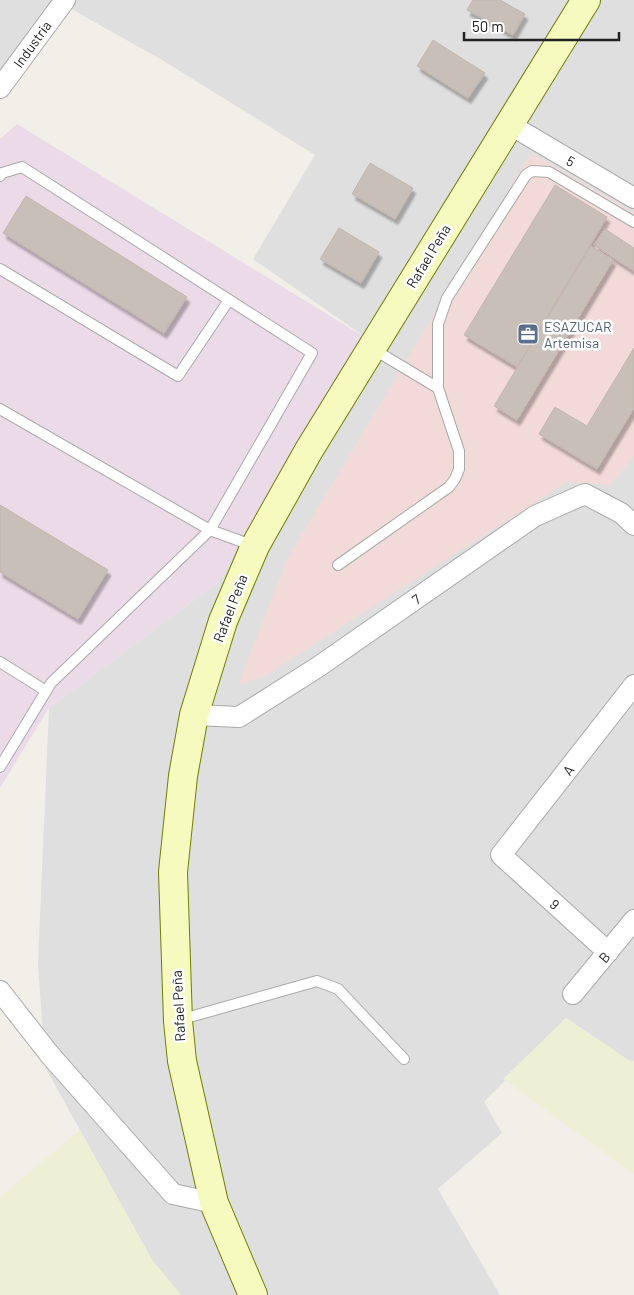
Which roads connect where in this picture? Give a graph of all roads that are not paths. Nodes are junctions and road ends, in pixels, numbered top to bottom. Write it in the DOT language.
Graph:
graph roads {
  1 [pos="65,0"];
  2 [pos="586,0"];
  3 [pos="0,88"];
  4 [pos="509,124"];
  5 [pos="0,176"];
  6 [pos="634,198"];
  7 [pos="634,222"];
  8 [pos="0,268"];
  9 [pos="229,300"];
  10 [pos="372,349"];
  11 [pos="438,388"];
  12 [pos="0,409"];
  13 [pos="634,525"];
  14 [pos="210,530"];
  15 [pos="255,546"];
  16 [pos="338,565"];
  17 [pos="0,662"];
  18 [pos="634,686"];
  19 [pos="46,691"];
  20 [pos="194,715"];
  21 [pos="0,767"];
  22 [pos="502,855"];
  23 [pos="634,920"];
  24 [pos="608,952"];
  25 [pos="0,991"];
  26 [pos="573,994"];
  27 [pos="178,1021"];
  28 [pos="404,1059"];
  29 [pos="214,1203"];
  30 [pos="253,1295"];
  1 -- 3 [label="street, Industria"];
  2 -- 4 [label="street, Rafael Peña"];
  4 -- 6 [label="street, 5"];
  4 -- 10 [label="street, Rafael Peña"];
  5 -- 9 [label="lane"];
  7 -- 11 [label="lane"];
  8 -- 9 [label="lane"];
  9 -- 14 [label="lane"];
  10 -- 11 [label="lane"];
  10 -- 15 [label="street, Rafael Peña"];
  11 -- 16 [label="lane"];
  12 -- 14 [label="lane"];
  13 -- 20 [label="street, 7"];
  14 -- 15 [label="lane"];
  14 -- 19 [label="lane"];
  15 -- 20 [label="street, Rafael Peña"];
  17 -- 19 [label="lane"];
  18 -- 22 [label="street, A"];
  19 -- 21 [label="lane"];
  20 -- 27 [label="street, Rafael Peña"];
  22 -- 24 [label="street, 9"];
  23 -- 24 [label="street, B"];
  24 -- 26 [label="street, B"];
  25 -- 29 [label="street"];
  27 -- 28 [label="lane"];
  27 -- 29 [label="street, Rafael Peña"];
  29 -- 30 [label="street, Rafael Peña"];
}
